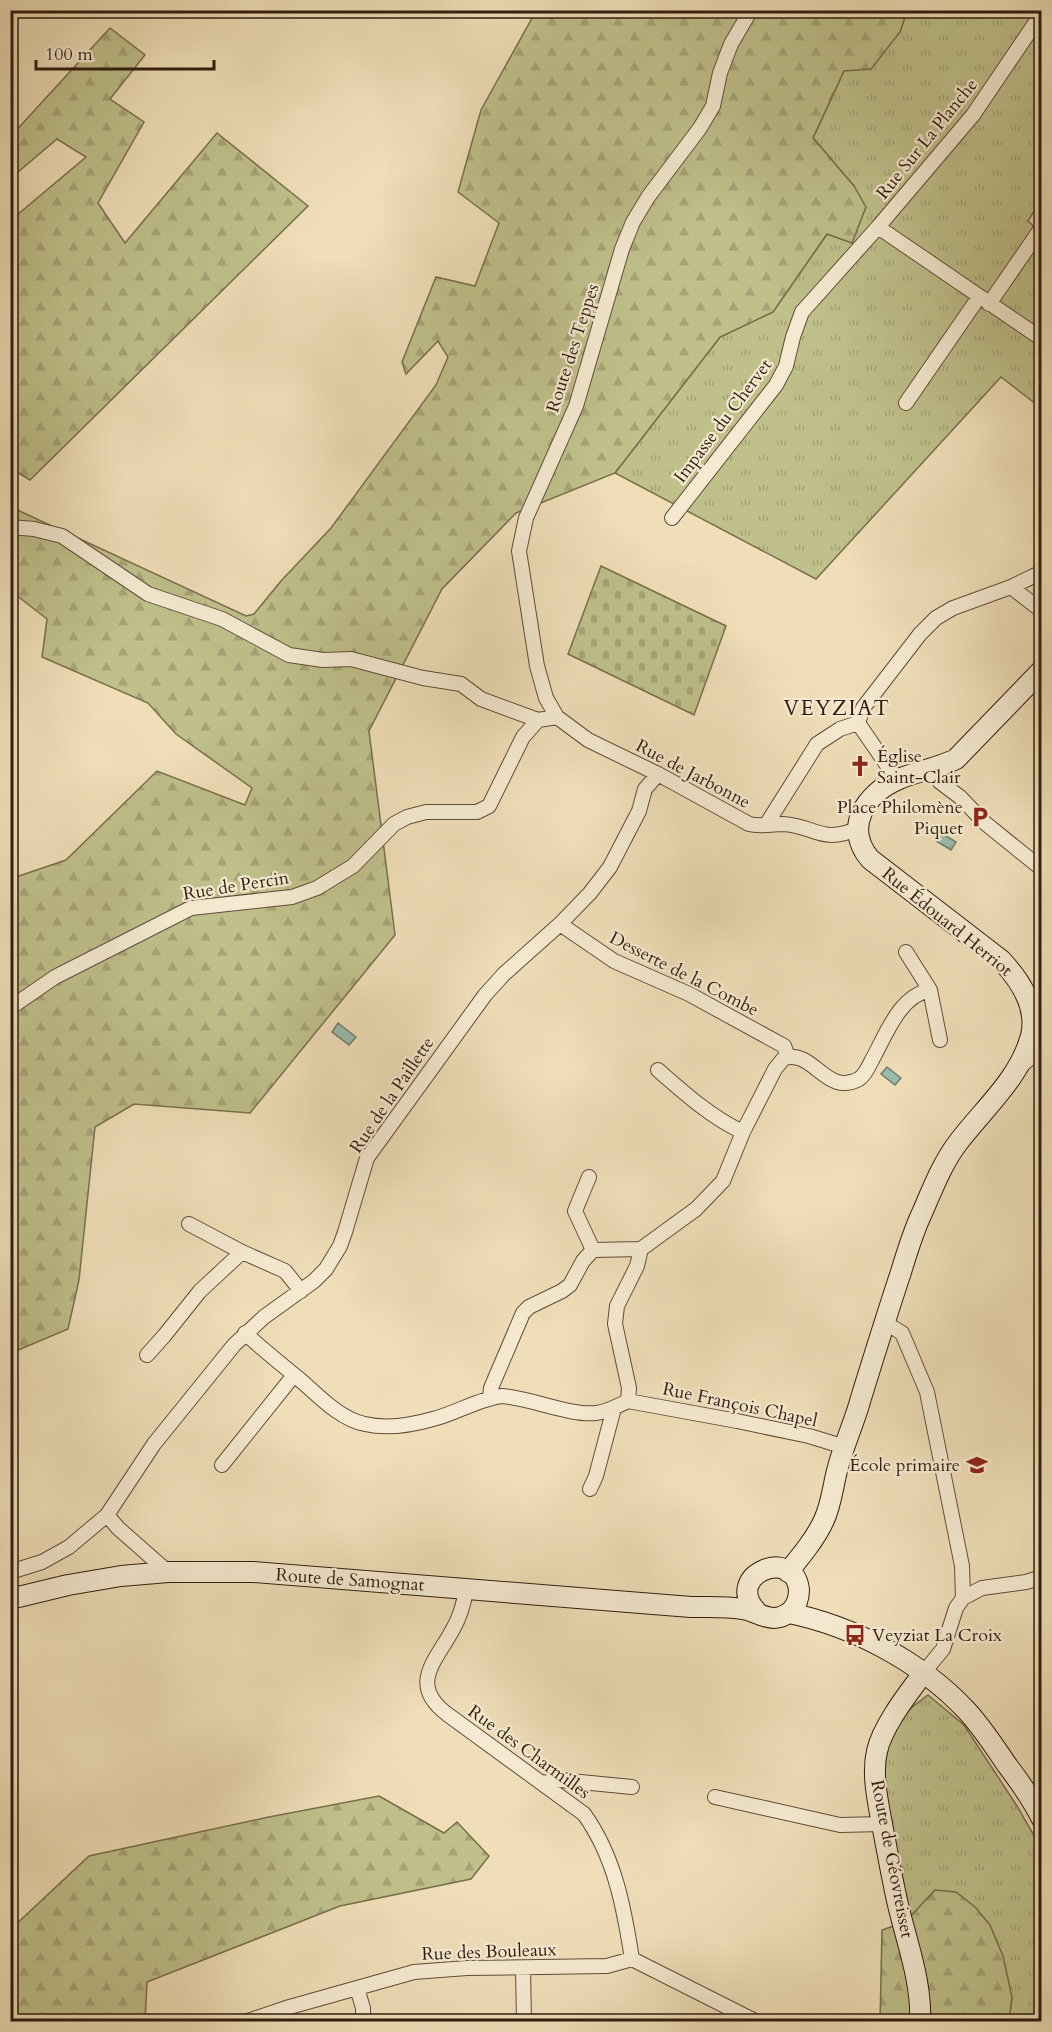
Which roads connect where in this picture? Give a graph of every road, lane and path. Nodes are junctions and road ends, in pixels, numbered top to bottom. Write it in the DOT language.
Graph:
graph roads {
  1 [pos="751,10"];
  2 [pos="1041,14"];
  3 [pos="878,227"];
  4 [pos="1041,227"];
  5 [pos="984,300"];
  6 [pos="1041,339"];
  7 [pos="906,403"];
  8 [pos="672,518"];
  9 [pos="10,527"];
  10 [pos="1041,572"];
  11 [pos="1011,587"];
  12 [pos="1041,611"];
  13 [pos="1041,670"];
  14 [pos="557,717"];
  15 [pos="538,720"];
  16 [pos="858,723"];
  17 [pos="928,769"];
  18 [pos="658,774"];
  19 [pos="899,779"];
  20 [pos="766,825"];
  21 [pos="857,829"];
  22 [pos="1041,869"];
  23 [pos="560,924"];
  24 [pos="906,952"];
  25 [pos="930,990"];
  26 [pos="10,1008"];
  27 [pos="1037,1022"];
  28 [pos="940,1040"];
  29 [pos="1041,1048"];
  30 [pos="788,1057"];
  31 [pos="658,1070"];
  32 [pos="1013,1074"];
  33 [pos="743,1132"];
  34 [pos="589,1177"];
  35 [pos="189,1224"];
  36 [pos="641,1249"];
  37 [pos="593,1250"];
  38 [pos="242,1252"];
  39 [pos="300,1291"];
  40 [pos="884,1322"];
  41 [pos="245,1333"];
  42 [pos="147,1355"];
  43 [pos="294,1375"];
  44 [pos="490,1397"];
  45 [pos="628,1401"];
  46 [pos="614,1408"];
  47 [pos="845,1447"];
  48 [pos="222,1465"];
  49 [pos="590,1489"];
  50 [pos="107,1515"];
  51 [pos="10,1572"];
  52 [pos="168,1572"];
  53 [pos="1041,1577"];
  54 [pos="793,1579"];
  55 [pos="749,1583"];
  56 [pos="466,1589"];
  57 [pos="963,1598"];
  58 [pos="10,1599"];
  59 [pos="691,1607"];
  60 [pos="789,1612"];
  61 [pos="759,1614"];
  62 [pos="849,1632"];
  63 [pos="924,1672"];
  64 [pos="543,1783"];
  65 [pos="632,1787"];
  66 [pos="715,1797"];
  67 [pos="1039,1807"];
  68 [pos="882,1824"];
  69 [pos="632,1959"];
  70 [pos="523,1968"];
  71 [pos="357,1988"];
  72 [pos="245,2022"];
  73 [pos="363,2022"];
  74 [pos="524,2022"];
  75 [pos="757,2022"];
  76 [pos="920,2022"];
  1 -- 14 [label="street, Route des Teppes"];
  2 -- 3 [label="street, Rue Sur La Planche"];
  3 -- 5 [label="street"];
  3 -- 8 [label="street, Impasse du Chervet"];
  4 -- 5 [label="street"];
  5 -- 6 [label="street"];
  5 -- 7 [label="street"];
  9 -- 15 [label="street"];
  10 -- 11 [label="street"];
  11 -- 12 [label="street"];
  11 -- 16 [label="street"];
  13 -- 17 [label="street"];
  14 -- 15 [label="street"];
  14 -- 18 [label="street, Rue de Jarbonne"];
  15 -- 26 [label="street, Rue de Percin"];
  16 -- 19 [label="street"];
  16 -- 20 [label="street"];
  17 -- 19 [label="street"];
  17 -- 22 [label="street"];
  18 -- 20 [label="street, Rue de Jarbonne"];
  18 -- 23 [label="street, Rue de la Paillette"];
  19 -- 21 [label="street"];
  20 -- 21 [label="street, Rue de Jarbonne"];
  21 -- 27 [label="street, Rue Édouard Herriot"];
  23 -- 30 [label="street, Desserte de la Combe"];
  23 -- 39 [label="street, Rue de la Paillette"];
  24 -- 25 [label="street"];
  25 -- 28 [label="street"];
  25 -- 30 [label="street"];
  27 -- 32 [label="street, Rue Édouard Herriot"];
  29 -- 32 [label="street"];
  30 -- 33 [label="street"];
  31 -- 33 [label="street"];
  32 -- 40 [label="street, Rue Édouard Herriot"];
  33 -- 36 [label="street"];
  34 -- 37 [label="street"];
  35 -- 38 [label="street"];
  36 -- 37 [label="street"];
  36 -- 45 [label="street"];
  37 -- 44 [label="street"];
  38 -- 39 [label="street"];
  38 -- 42 [label="street"];
  39 -- 41 [label="street, Rue de la Paillette"];
  40 -- 47 [label="street, Rue Édouard Herriot"];
  40 -- 57 [label="street"];
  41 -- 43 [label="street"];
  41 -- 50 [label="street, Rue de la Paillette"];
  43 -- 44 [label="street"];
  43 -- 48 [label="street"];
  44 -- 46 [label="street"];
  45 -- 46 [label="street"];
  45 -- 47 [label="street, Rue François Chapel"];
  46 -- 49 [label="street"];
  47 -- 54 [label="street, Rue Édouard Herriot"];
  50 -- 51 [label="street, Rue de la Paillette"];
  50 -- 52 [label="street"];
  52 -- 56 [label="street, Route de Samognat"];
  52 -- 58 [label="street, Route de Samognat"];
  53 -- 57 [label="street"];
  54 -- 55 [label="street"];
  54 -- 60 [label="street"];
  54 -- 62 [label="street"];
  55 -- 59 [label="street, Route de Samognat"];
  55 -- 61 [label="street"];
  56 -- 59 [label="street, Route de Samognat"];
  56 -- 64 [label="street, Rue des Charmilles"];
  57 -- 63 [label="street"];
  59 -- 61 [label="street, Route de Samognat"];
  60 -- 61 [label="street"];
  60 -- 62 [label="street"];
  62 -- 63 [label="street"];
  63 -- 67 [label="street"];
  63 -- 68 [label="street, Route de Géovreisset"];
  64 -- 65 [label="street"];
  64 -- 69 [label="street, Rue des Charmilles"];
  66 -- 68 [label="street"];
  68 -- 76 [label="street, Route de Géovreisset"];
  69 -- 70 [label="street, Rue des Bouleaux"];
  69 -- 75 [label="street"];
  70 -- 71 [label="street, Rue des Bouleaux"];
  70 -- 74 [label="street"];
  71 -- 72 [label="street, Rue des Bouleaux"];
  71 -- 73 [label="street"];
}
